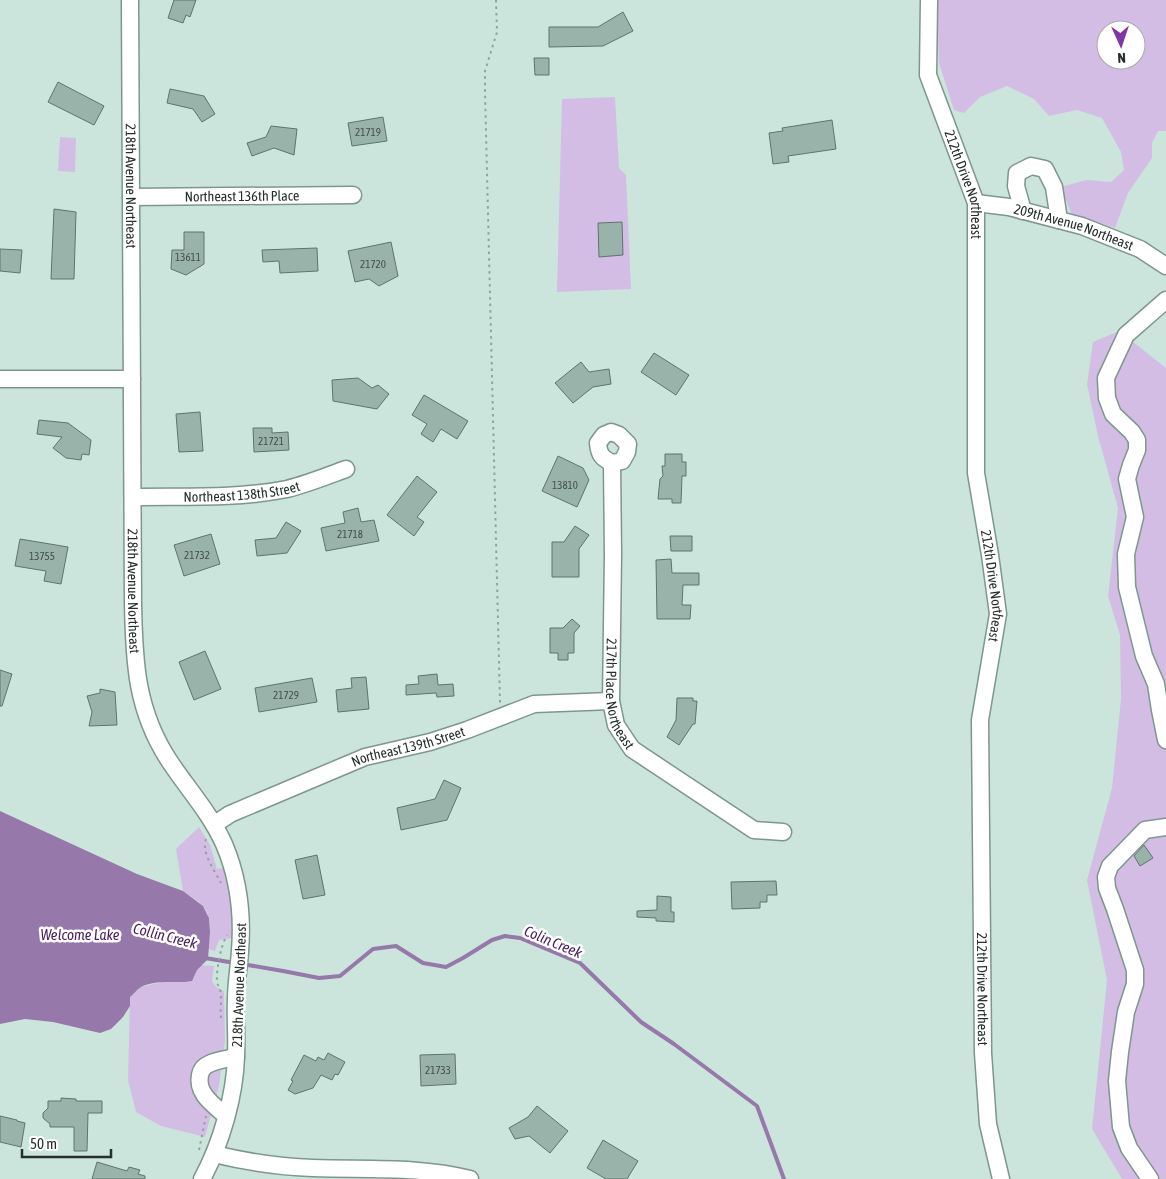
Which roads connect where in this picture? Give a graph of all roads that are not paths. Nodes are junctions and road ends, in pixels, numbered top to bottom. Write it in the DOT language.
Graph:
graph roads {
  1 [pos="130,0"];
  2 [pos="929,0"];
  3 [pos="353,195"];
  4 [pos="131,198"];
  5 [pos="976,203"];
  6 [pos="1023,210"];
  7 [pos="1059,220"];
  8 [pos="1166,266"];
  9 [pos="1166,300"];
  10 [pos="0,379"];
  11 [pos="132,379"];
  12 [pos="612,463"];
  13 [pos="346,469"];
  14 [pos="133,497"];
  15 [pos="611,701"];
  16 [pos="1166,740"];
  17 [pos="215,824"];
  18 [pos="1166,827"];
  19 [pos="783,832"];
  20 [pos="236,1057"];
  21 [pos="226,1116"];
  22 [pos="214,1154"];
  23 [pos="202,1179"];
  24 [pos="470,1179"];
  25 [pos="1001,1179"];
  26 [pos="1150,1179"];
  1 -- 4 [label="street, 218th Avenue Northeast"];
  2 -- 5 [label="street, 212th Drive Northeast"];
  3 -- 4 [label="street, Northeast 136th Place"];
  4 -- 11 [label="street, 218th Avenue Northeast"];
  5 -- 6 [label="street, 209th Avenue Northeast"];
  5 -- 25 [label="street, 212th Drive Northeast"];
  6 -- 7 [label="street, 209th Avenue Northeast"];
  6 -- 7 [label="street"];
  7 -- 8 [label="street, 209th Avenue Northeast"];
  9 -- 16 [label="street"];
  10 -- 11 [label="street"];
  11 -- 14 [label="street, 218th Avenue Northeast"];
  12 -- 15 [label="street, 217th Place Northeast"];
  13 -- 14 [label="street, Northeast 138th Street"];
  14 -- 17 [label="street, 218th Avenue Northeast"];
  15 -- 17 [label="street, Northeast 139th Street"];
  15 -- 19 [label="street, 217th Place Northeast"];
  17 -- 20 [label="street, 218th Avenue Northeast"];
  18 -- 26 [label="street"];
  20 -- 21 [label="street, 218th Avenue Northeast"];
  20 -- 21 [label="street"];
  21 -- 22 [label="street, 218th Avenue Northeast"];
  22 -- 23 [label="street, 218th Avenue Northeast"];
  22 -- 24 [label="street"];
}
